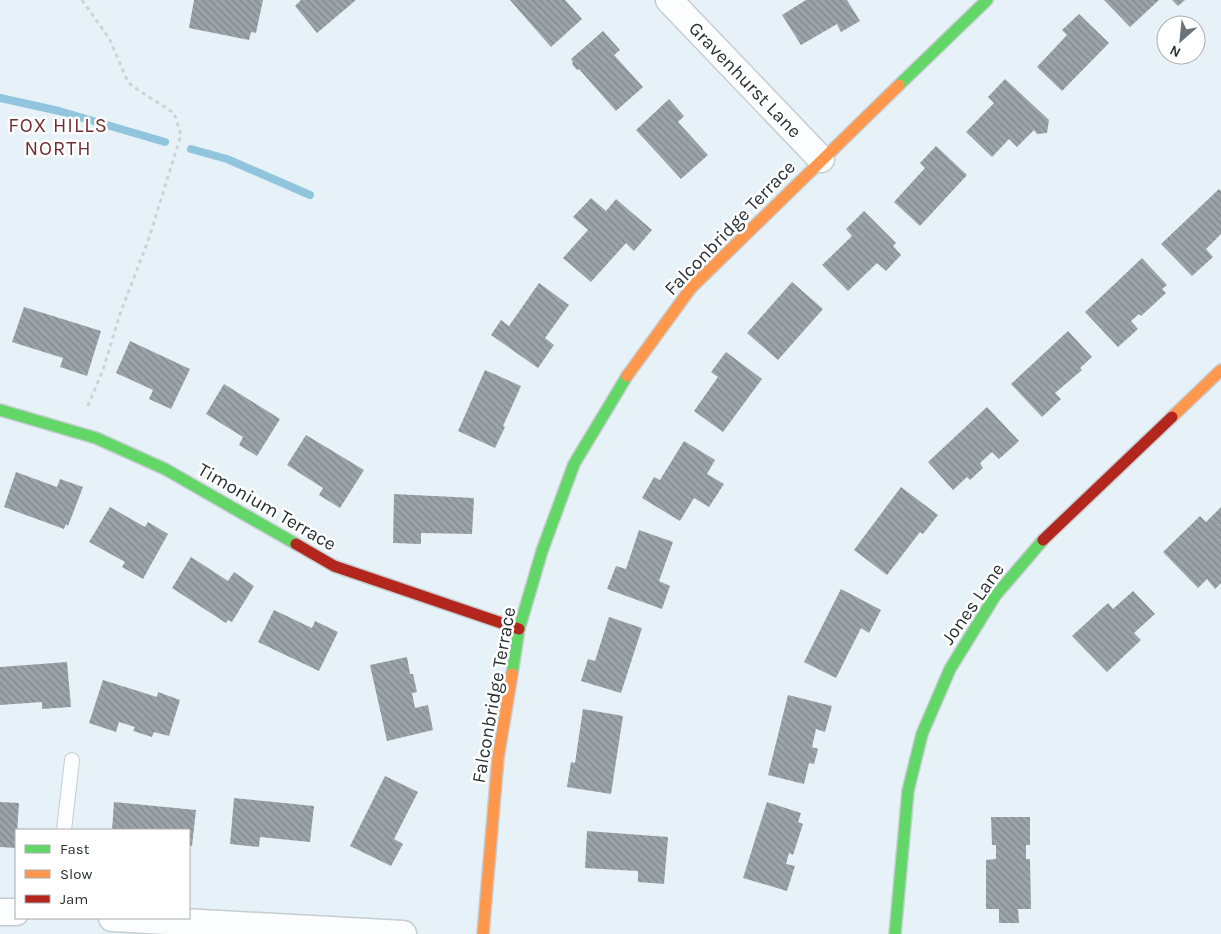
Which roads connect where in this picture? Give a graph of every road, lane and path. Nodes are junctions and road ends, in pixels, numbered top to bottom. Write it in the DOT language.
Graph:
graph roads {
  1 [pos="82,0"];
  2 [pos="669,0"];
  3 [pos="987,0"];
  4 [pos="821,159"];
  5 [pos="1221,370"];
  6 [pos="0,410"];
  7 [pos="84,416"];
  8 [pos="520,629"];
  9 [pos="72,760"];
  10 [pos="64,829"];
  11 [pos="0,912"];
  12 [pos="15,912"];
  13 [pos="130,919"];
  14 [pos="403,934"];
  15 [pos="483,934"];
  16 [pos="895,934"];
  1 -- 7 [label="path"];
  2 -- 4 [label="street, Gravenhurst Lane"];
  3 -- 4 [label="street, Falconbridge Terrace"];
  4 -- 8 [label="street, Falconbridge Terrace"];
  5 -- 16 [label="street, Jones Lane"];
  6 -- 8 [label="street, Timonium Terrace"];
  8 -- 15 [label="street, Falconbridge Terrace"];
  9 -- 10 [label="lane"];
  11 -- 12 [label="street"];
  13 -- 14 [label="street"];
}
